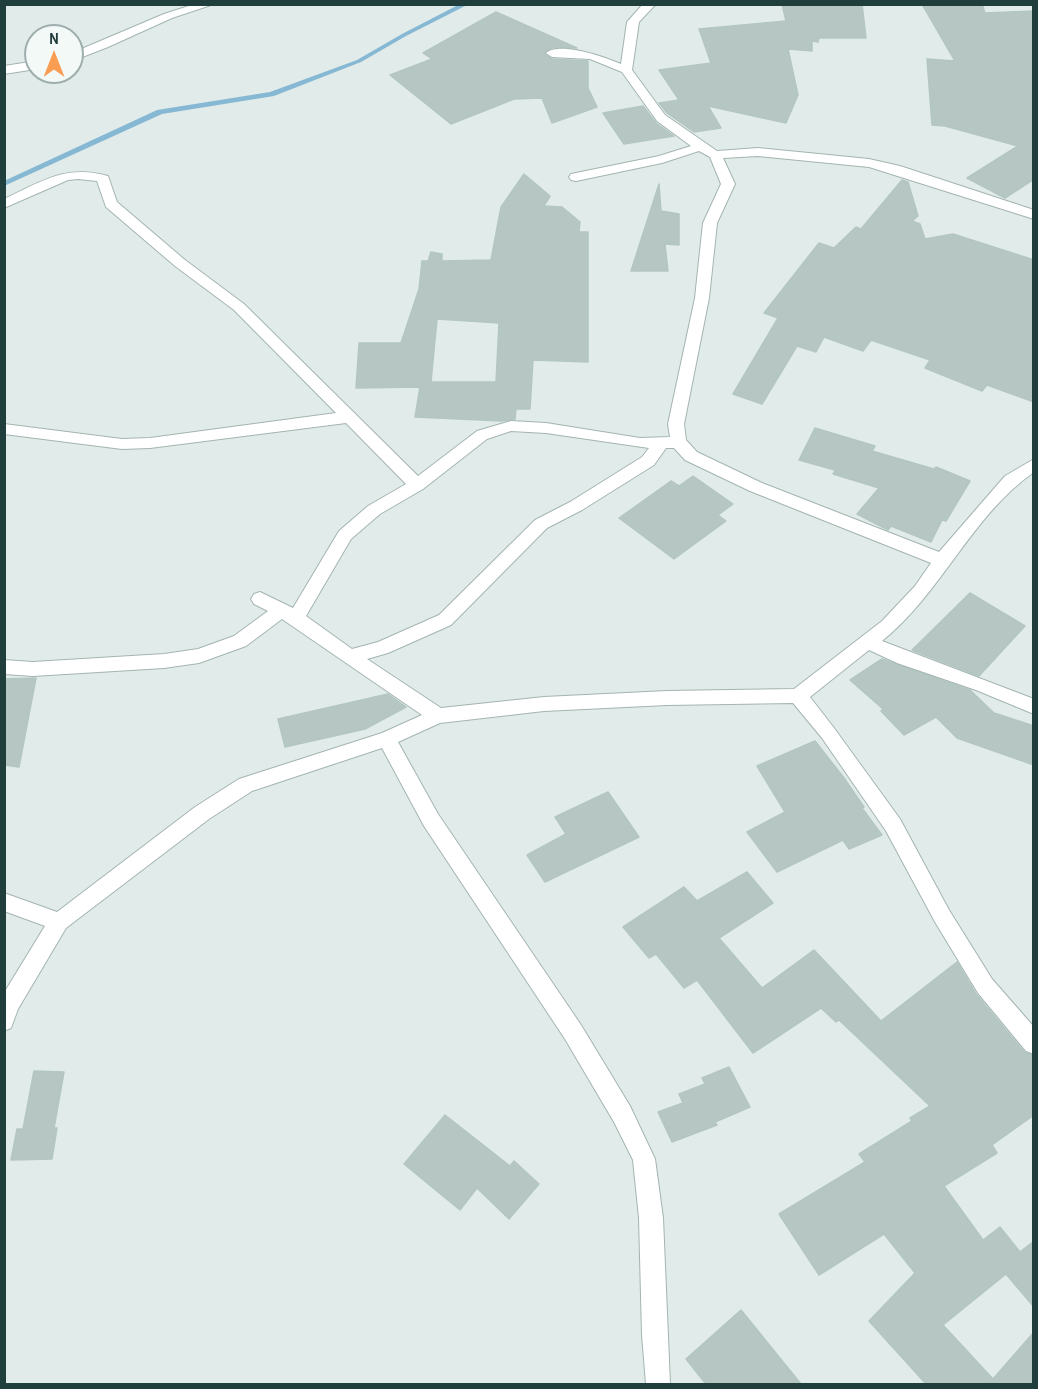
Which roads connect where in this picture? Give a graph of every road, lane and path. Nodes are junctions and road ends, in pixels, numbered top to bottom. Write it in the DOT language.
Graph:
graph roads {
  1 [pos="209,4"];
  2 [pos="651,4"];
  3 [pos="84,52"];
  4 [pos="552,53"];
  5 [pos="24,66"];
  6 [pos="4,70"];
  7 [pos="626,70"];
  8 [pos="708,150"];
  9 [pos="576,177"];
  10 [pos="4,204"];
  11 [pos="1034,215"];
  12 [pos="350,417"];
  13 [pos="4,429"];
  14 [pos="670,442"];
  15 [pos="1034,464"];
  16 [pos="417,485"];
  17 [pos="942,560"];
  18 [pos="260,599"];
  19 [pos="288,614"];
  20 [pos="868,642"];
  21 [pos="350,656"];
  22 [pos="4,667"];
  23 [pos="798,696"];
  24 [pos="1034,706"];
  25 [pos="438,716"];
  26 [pos="387,739"];
  27 [pos="4,902"];
  28 [pos="59,922"];
  29 [pos="4,1021"];
  30 [pos="1034,1044"];
  31 [pos="658,1384"];
  1 -- 3 [label="street"];
  2 -- 7 [label="street"];
  4 -- 7 [label="street"];
  5 -- 6 [label="street"];
  7 -- 8 [label="street"];
  8 -- 9 [label="street"];
  8 -- 11 [label="street"];
  8 -- 14 [label="street"];
  10 -- 12 [label="street"];
  12 -- 13 [label="street"];
  12 -- 16 [label="street"];
  14 -- 16 [label="street"];
  14 -- 17 [label="street"];
  14 -- 21 [label="street"];
  15 -- 17 [label="street"];
  16 -- 19 [label="street"];
  17 -- 20 [label="street"];
  18 -- 19 [label="street"];
  19 -- 21 [label="street"];
  19 -- 22 [label="street"];
  20 -- 23 [label="street"];
  20 -- 24 [label="street"];
  21 -- 25 [label="street"];
  23 -- 25 [label="street"];
  23 -- 30 [label="street"];
  25 -- 26 [label="street"];
  26 -- 28 [label="street"];
  26 -- 31 [label="street"];
  27 -- 28 [label="street"];
  28 -- 29 [label="street"];
}
